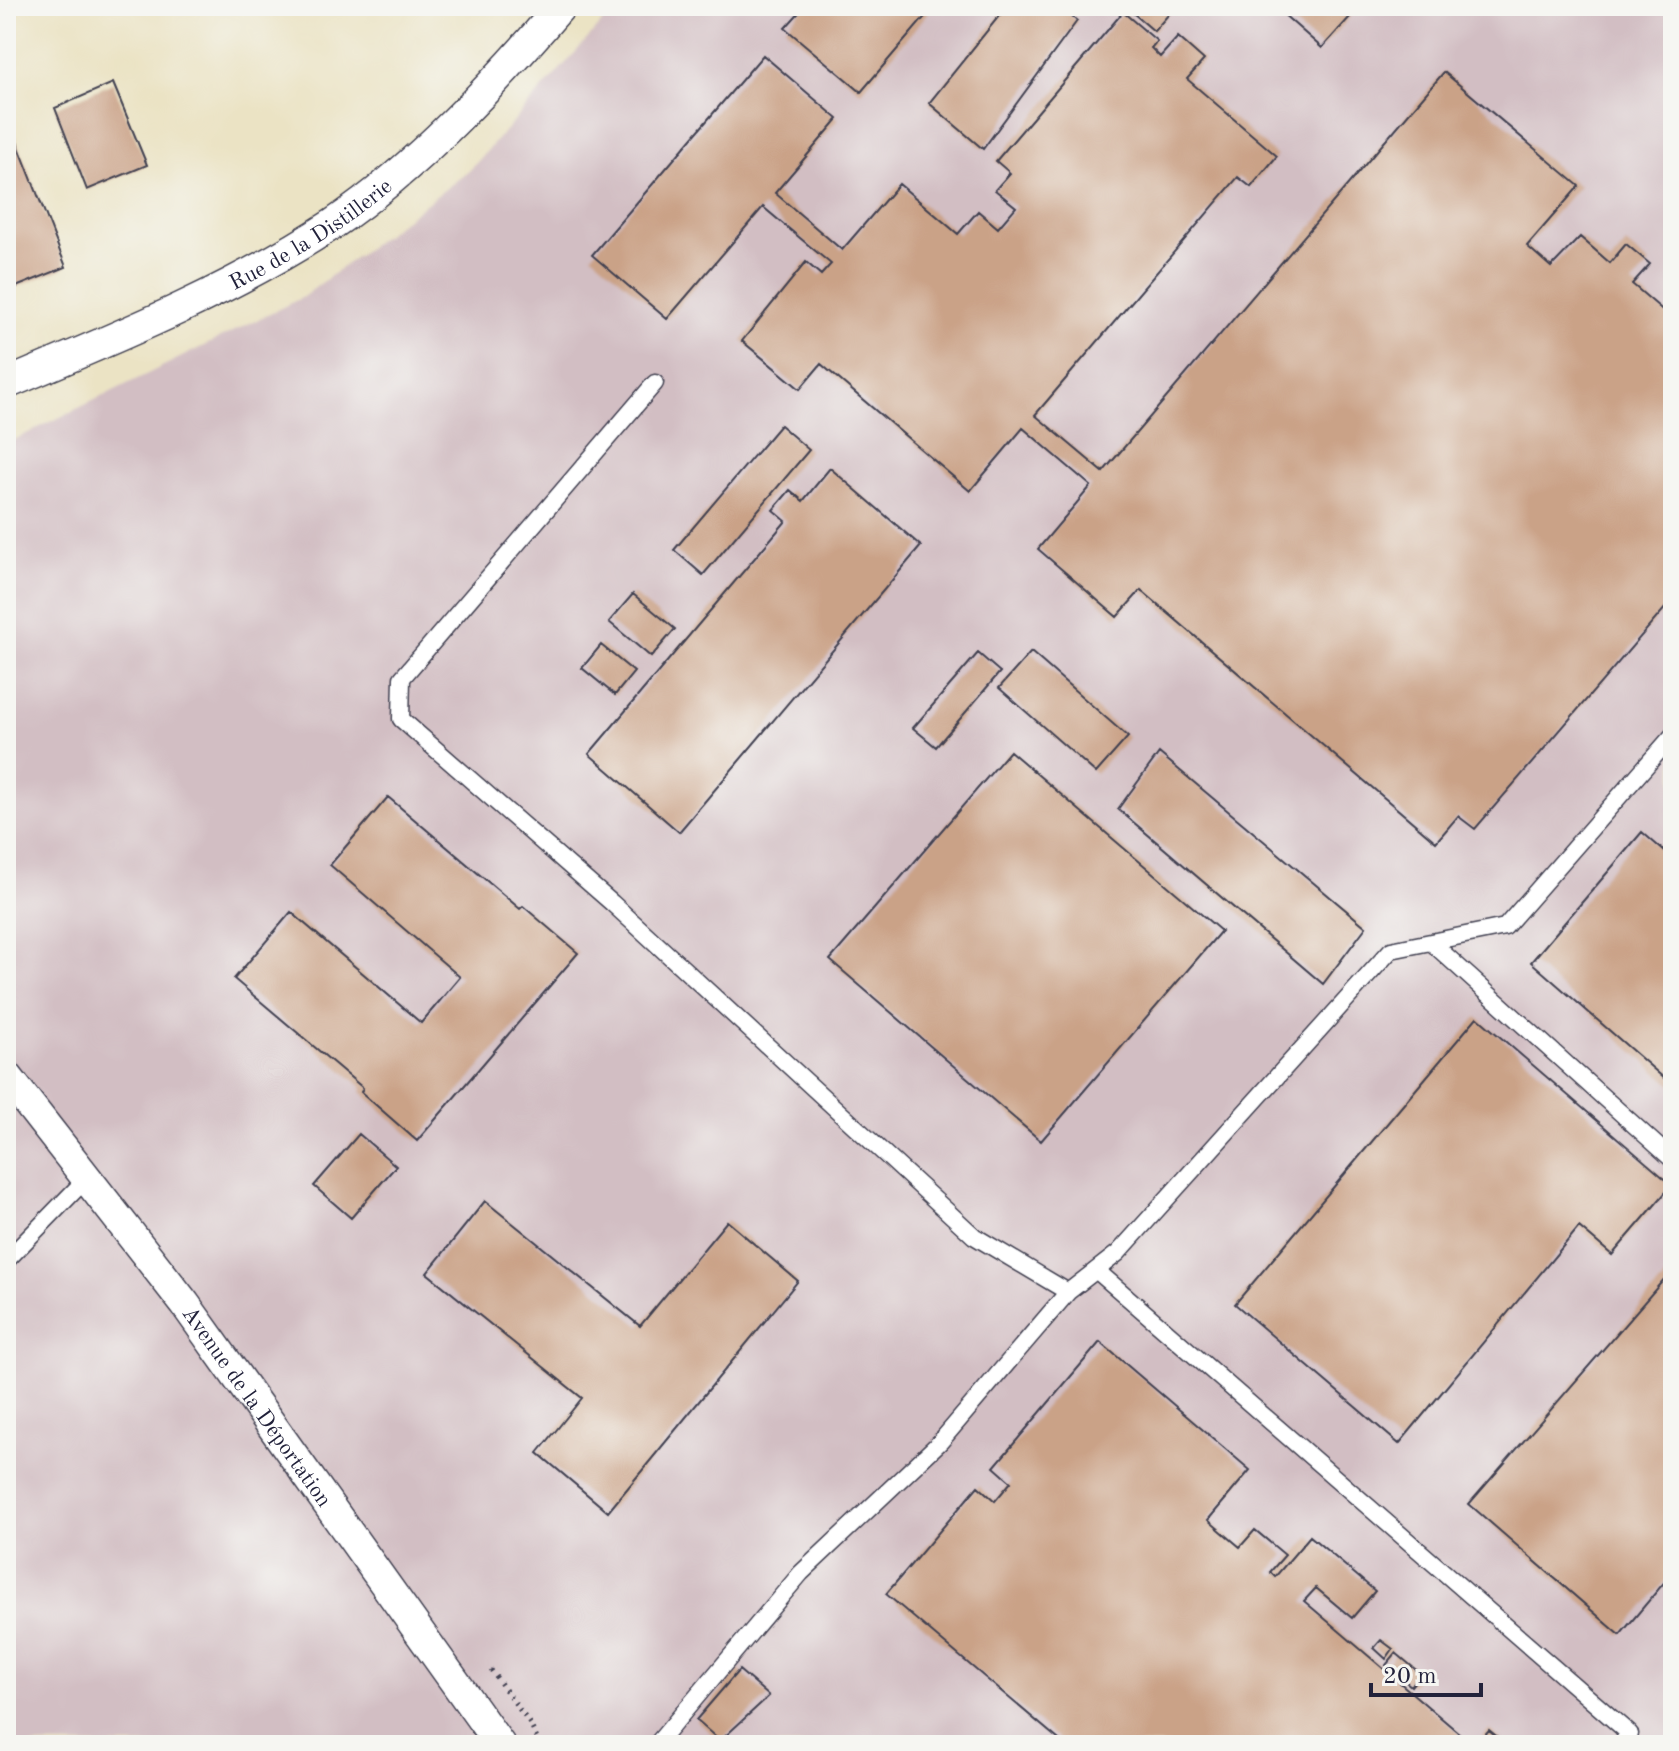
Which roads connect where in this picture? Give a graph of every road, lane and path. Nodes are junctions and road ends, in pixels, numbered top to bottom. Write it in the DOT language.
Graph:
graph roads {
  1 [pos="561,6"];
  2 [pos="655,383"];
  3 [pos="6,384"];
  4 [pos="1673,735"];
  5 [pos="1431,942"];
  6 [pos="6,1075"];
  7 [pos="1673,1160"];
  8 [pos="87,1178"];
  9 [pos="6,1261"];
  10 [pos="1096,1270"];
  11 [pos="1068,1292"];
  12 [pos="500,1745"];
  13 [pos="656,1745"];
  14 [pos="1620,1745"];
  1 -- 3 [label="street, Rue de la Distillerie"];
  2 -- 11 [label="lane"];
  4 -- 5 [label="lane"];
  5 -- 7 [label="lane"];
  5 -- 10 [label="lane"];
  6 -- 8 [label="street, Avenue de la Déportation"];
  8 -- 9 [label="lane"];
  8 -- 12 [label="street, Avenue de la Déportation"];
  10 -- 11 [label="lane"];
  10 -- 14 [label="lane"];
  11 -- 13 [label="lane"];
}
